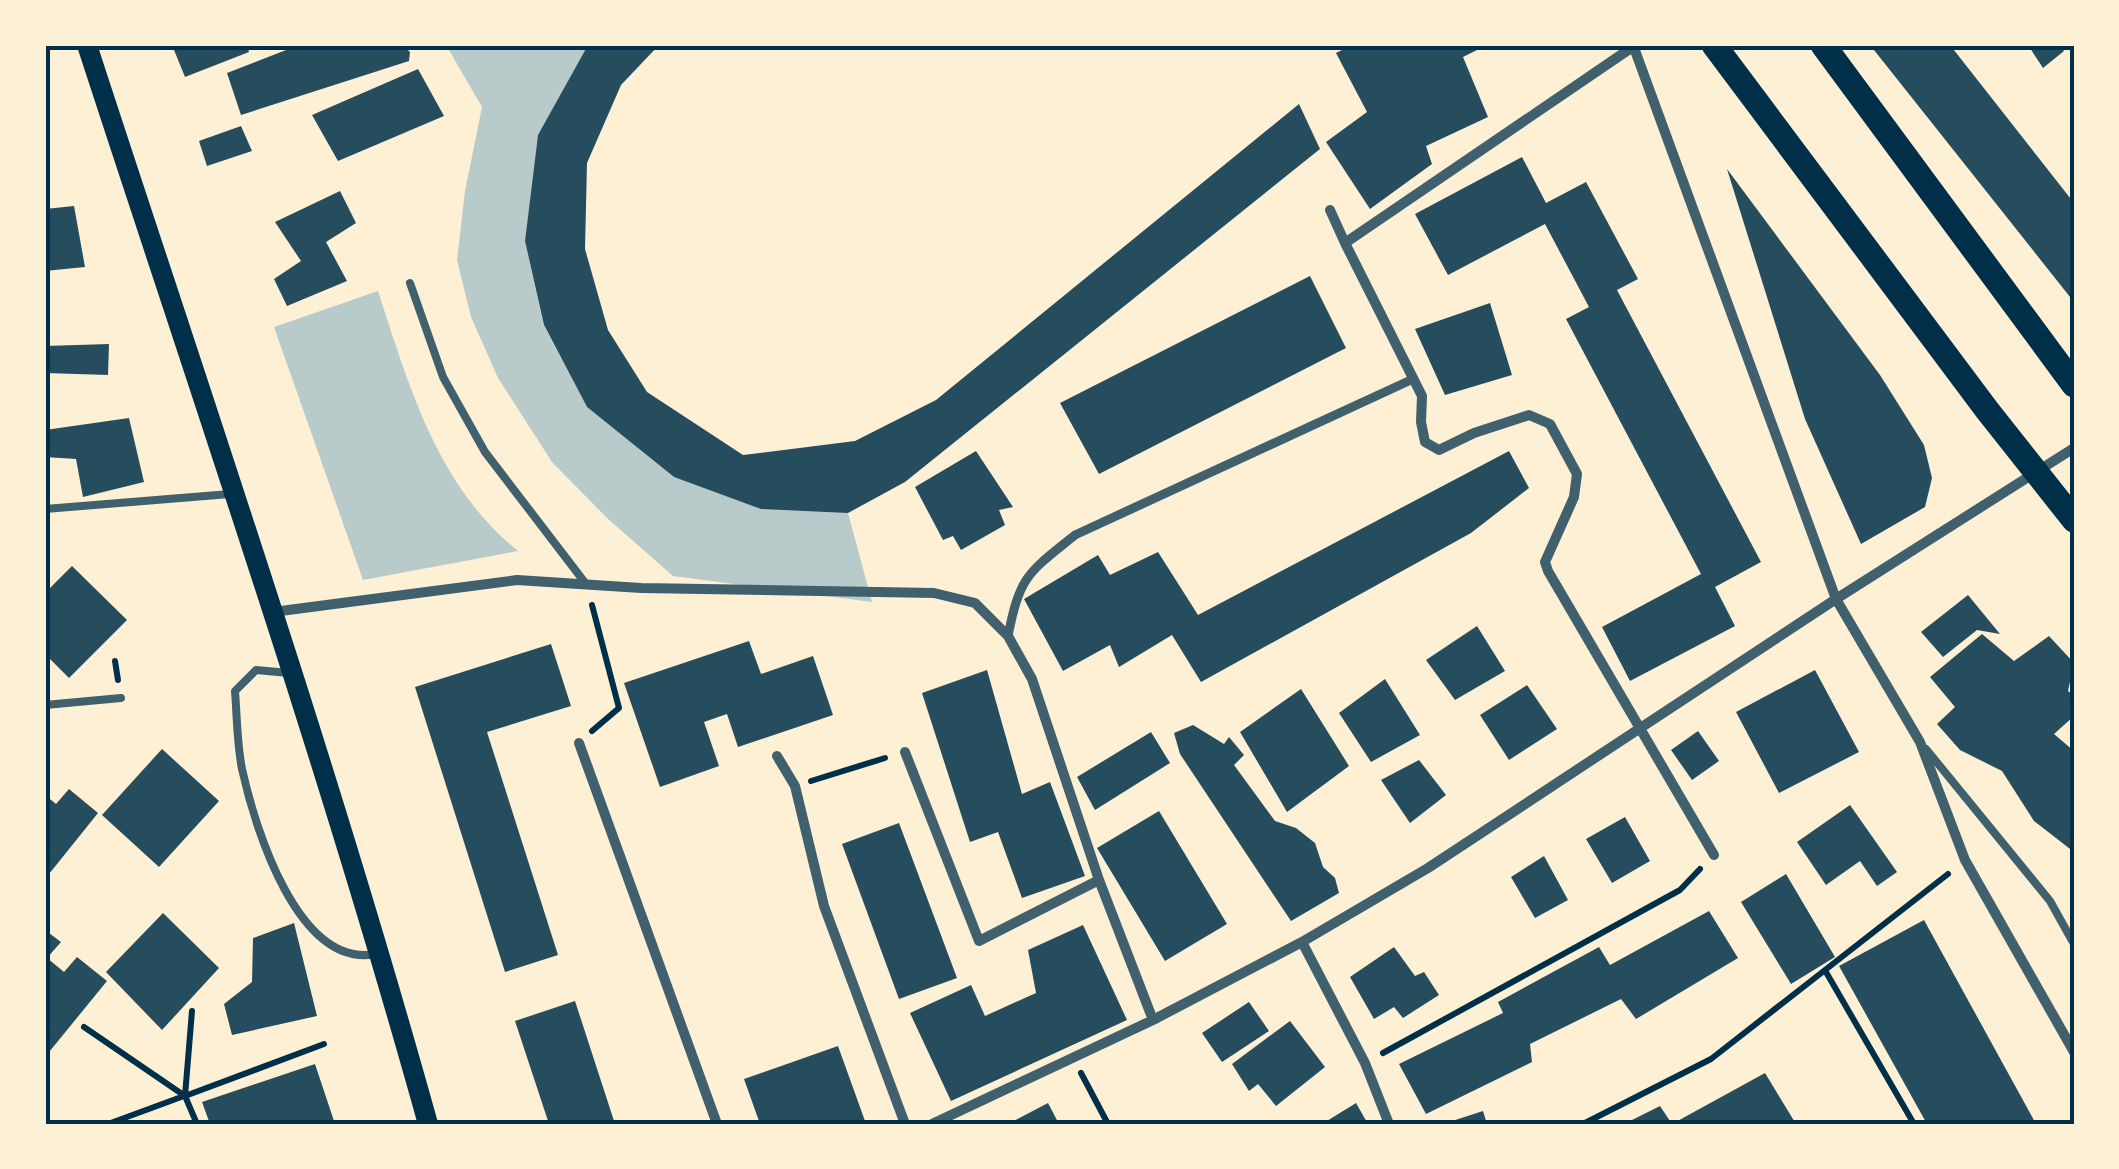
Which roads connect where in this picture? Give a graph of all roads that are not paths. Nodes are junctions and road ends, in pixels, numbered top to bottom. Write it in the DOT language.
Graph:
graph roads {
  1 [pos="87,45"];
  2 [pos="1634,45"];
  3 [pos="1714,45"];
  4 [pos="1823,45"];
  5 [pos="1330,210"];
  6 [pos="1345,243"];
  7 [pos="410,283"];
  8 [pos="1413,379"];
  9 [pos="2074,385"];
  10 [pos="2074,448"];
  11 [pos="2037,474"];
  12 [pos="233,494"];
  13 [pos="45,508"];
  14 [pos="2074,520"];
  15 [pos="586,584"];
  16 [pos="1836,599"];
  17 [pos="272,612"];
  18 [pos="1008,636"];
  19 [pos="293,674"];
  20 [pos="120,698"];
  21 [pos="45,705"];
  22 [pos="1641,727"];
  23 [pos="1920,742"];
  24 [pos="579,743"];
  25 [pos="905,752"];
  26 [pos="777,756"];
  27 [pos="1714,855"];
  28 [pos="1099,880"];
  29 [pos="1302,942"];
  30 [pos="2074,944"];
  31 [pos="380,954"];
  32 [pos="1153,1020"];
  33 [pos="2074,1052"];
  34 [pos="428,1124"];
  35 [pos="718,1124"];
  36 [pos="905,1124"];
  37 [pos="932,1124"];
  38 [pos="1389,1124"];
  1 -- 12 [label="main road"];
  2 -- 6 [label="street"];
  2 -- 16 [label="street"];
  3 -- 11 [label="main road"];
  4 -- 9 [label="main road"];
  5 -- 6 [label="street"];
  6 -- 8 [label="street"];
  7 -- 15 [label="lane"];
  8 -- 18 [label="street"];
  8 -- 22 [label="street"];
  10 -- 11 [label="street"];
  11 -- 14 [label="main road"];
  11 -- 16 [label="street"];
  12 -- 13 [label="lane"];
  12 -- 17 [label="main road"];
  15 -- 17 [label="street"];
  15 -- 18 [label="street"];
  16 -- 22 [label="street"];
  16 -- 23 [label="street"];
  17 -- 19 [label="main road"];
  18 -- 28 [label="street"];
  19 -- 31 [label="main road"];
  19 -- 31 [label="lane"];
  20 -- 21 [label="lane"];
  22 -- 27 [label="street"];
  22 -- 29 [label="street"];
  23 -- 30 [label="lane"];
  23 -- 33 [label="street"];
  24 -- 35 [label="street"];
  25 -- 28 [label="street"];
  26 -- 36 [label="street"];
  28 -- 32 [label="street"];
  29 -- 32 [label="street"];
  29 -- 38 [label="street"];
  31 -- 34 [label="main road"];
  32 -- 37 [label="street"];
}
